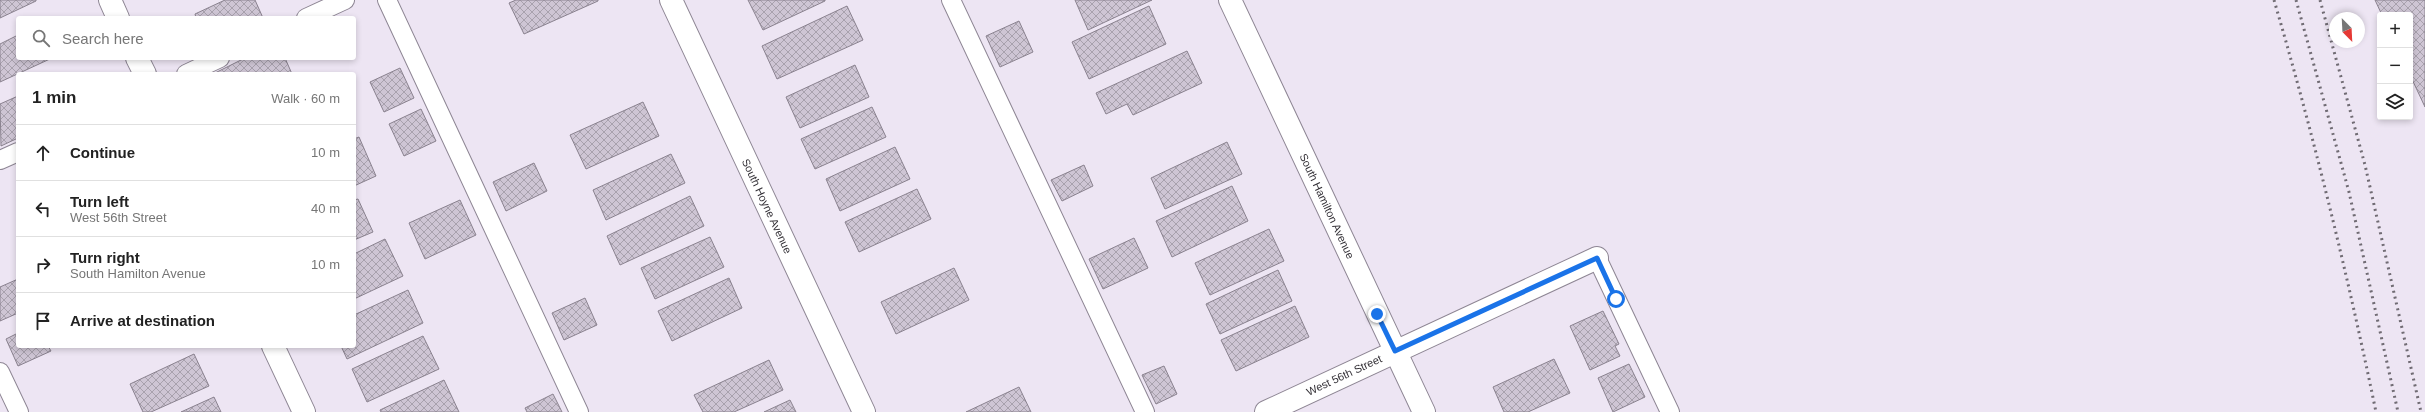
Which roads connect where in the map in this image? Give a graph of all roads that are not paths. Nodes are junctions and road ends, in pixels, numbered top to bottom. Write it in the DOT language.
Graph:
graph roads {
  1 [pos="110,0"];
  2 [pos="345,0"];
  3 [pos="387,0"];
  4 [pos="670,0"];
  5 [pos="951,0"];
  6 [pos="1230,0"];
  7 [pos="117,16"];
  8 [pos="310,16"];
  9 [pos="138,60"];
  10 [pos="216,60"];
  11 [pos="144,72"];
  12 [pos="190,72"];
  13 [pos="16,153"];
  14 [pos="0,160"];
  15 [pos="1597,258"];
  16 [pos="274,348"];
  17 [pos="1395,351"];
  18 [pos="0,372"];
  19 [pos="19,412"];
  20 [pos="304,412"];
  21 [pos="579,412"];
  22 [pos="864,412"];
  23 [pos="1145,412"];
  24 [pos="1266,412"];
  25 [pos="1424,412"];
  26 [pos="1670,412"];
  1 -- 7 [label="street"];
  2 -- 8 [label="lane"];
  3 -- 21 [label="lane"];
  4 -- 22 [label="street, South Hoyne Avenue"];
  5 -- 23 [label="lane"];
  6 -- 17 [label="street, South Hamilton Avenue"];
  9 -- 11 [label="street"];
  10 -- 12 [label="lane"];
  13 -- 14 [label="lane"];
  15 -- 17 [label="street, West 56th Street"];
  15 -- 26 [label="lane"];
  16 -- 20 [label="street"];
  17 -- 24 [label="street, West 56th Street"];
  17 -- 25 [label="street, South Hamilton Avenue"];
  18 -- 19 [label="lane"];
}
